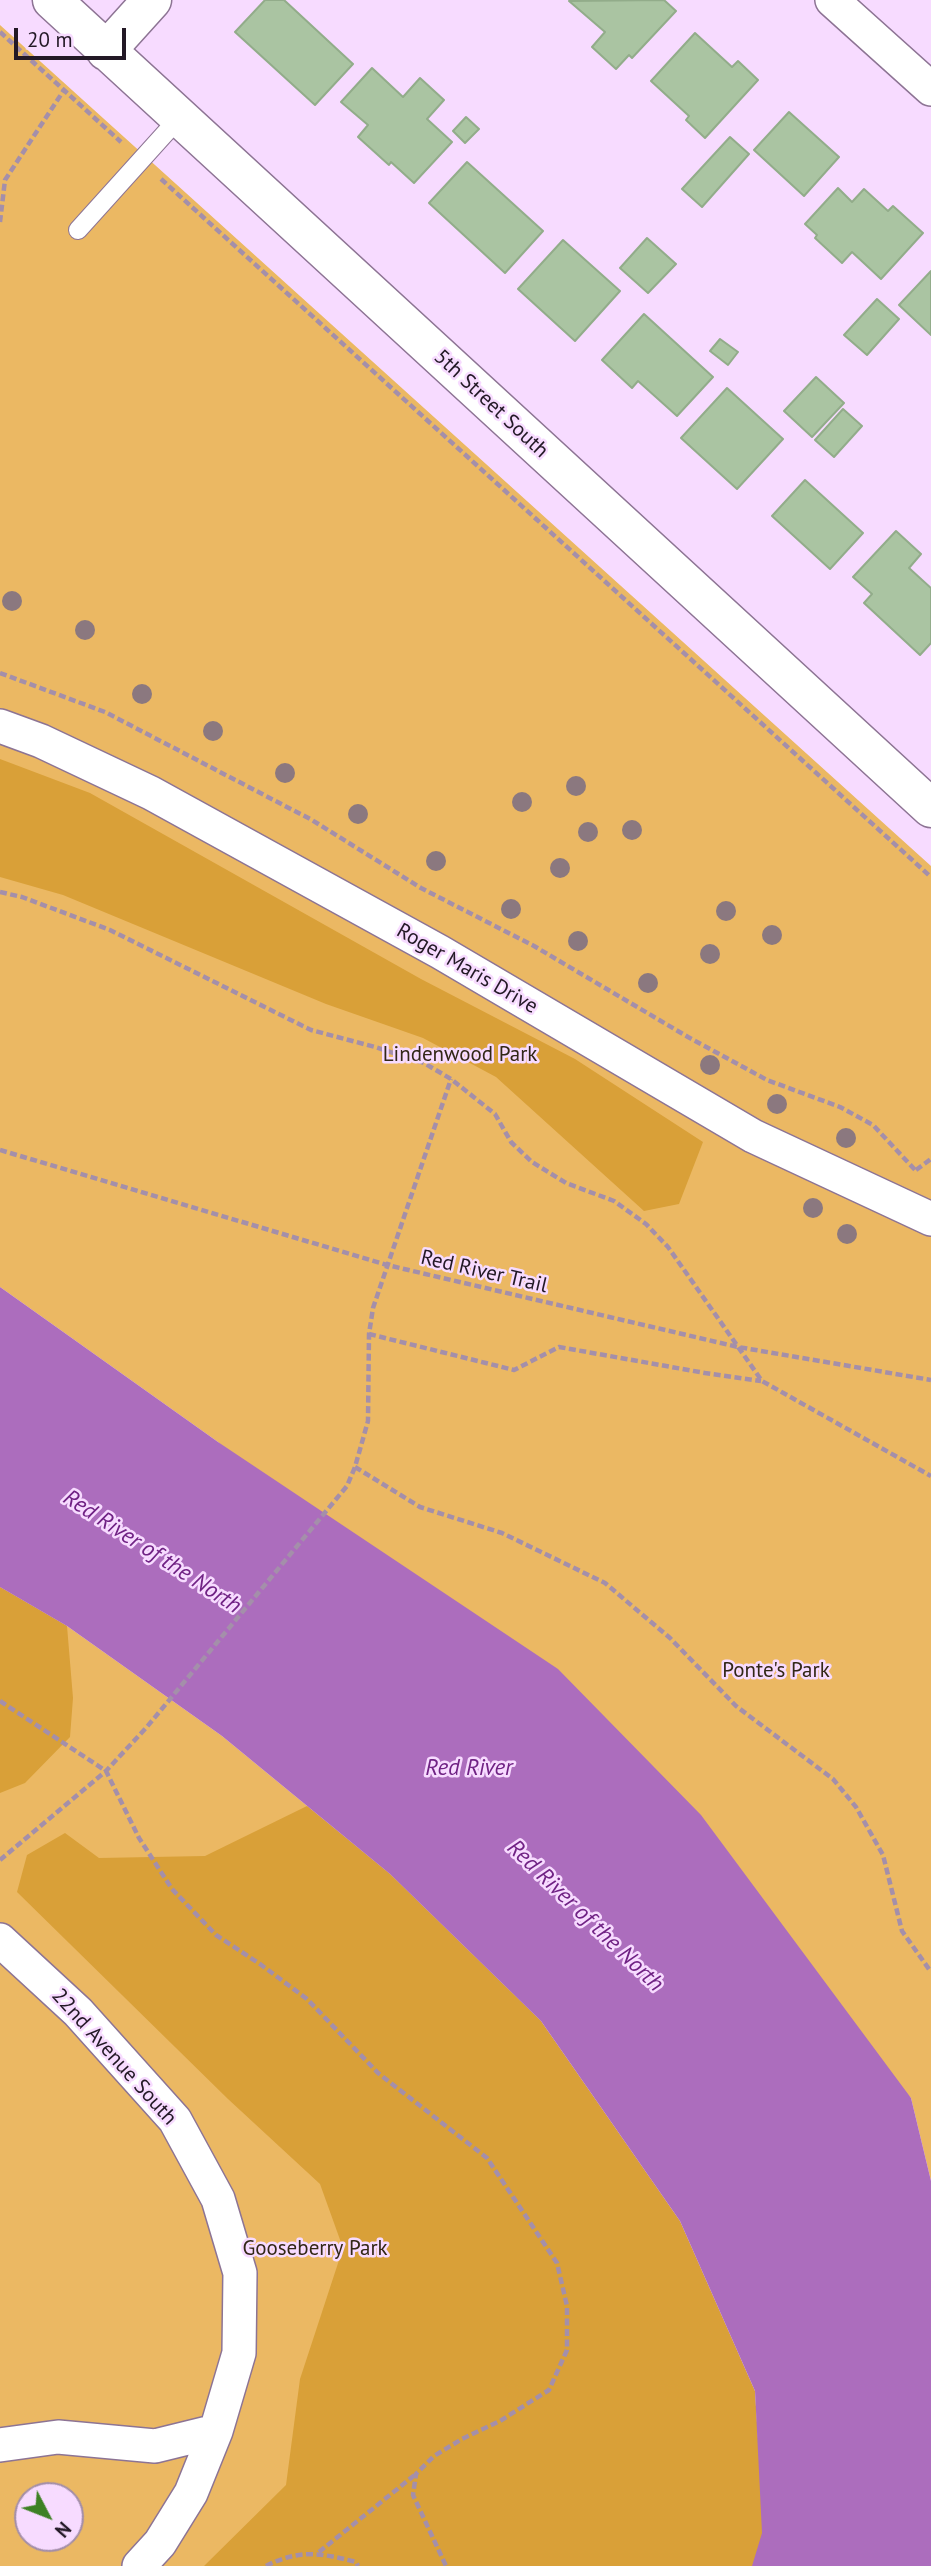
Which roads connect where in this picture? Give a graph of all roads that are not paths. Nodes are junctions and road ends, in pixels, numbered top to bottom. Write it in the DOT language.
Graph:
graph roads {
  1 [pos="52,0"];
  2 [pos="152,0"];
  3 [pos="832,0"];
  4 [pos="106,51"];
  5 [pos="931,89"];
  6 [pos="179,118"];
  7 [pos="78,230"];
  8 [pos="0,726"];
  9 [pos="931,808"];
  10 [pos="931,1219"];
  11 [pos="0,1940"];
  12 [pos="216,2431"];
  13 [pos="0,2445"];
  14 [pos="139,2566"];
  1 -- 4 [label="street, 5th Street South"];
  2 -- 4 [label="street"];
  3 -- 5 [label="street"];
  4 -- 6 [label="street, 5th Street South"];
  6 -- 7 [label="lane"];
  6 -- 9 [label="street, 5th Street South"];
  8 -- 10 [label="street, Roger Maris Drive"];
  11 -- 12 [label="street, 22nd Avenue South"];
  12 -- 13 [label="street"];
  12 -- 14 [label="street, 22nd Avenue South"];
}
